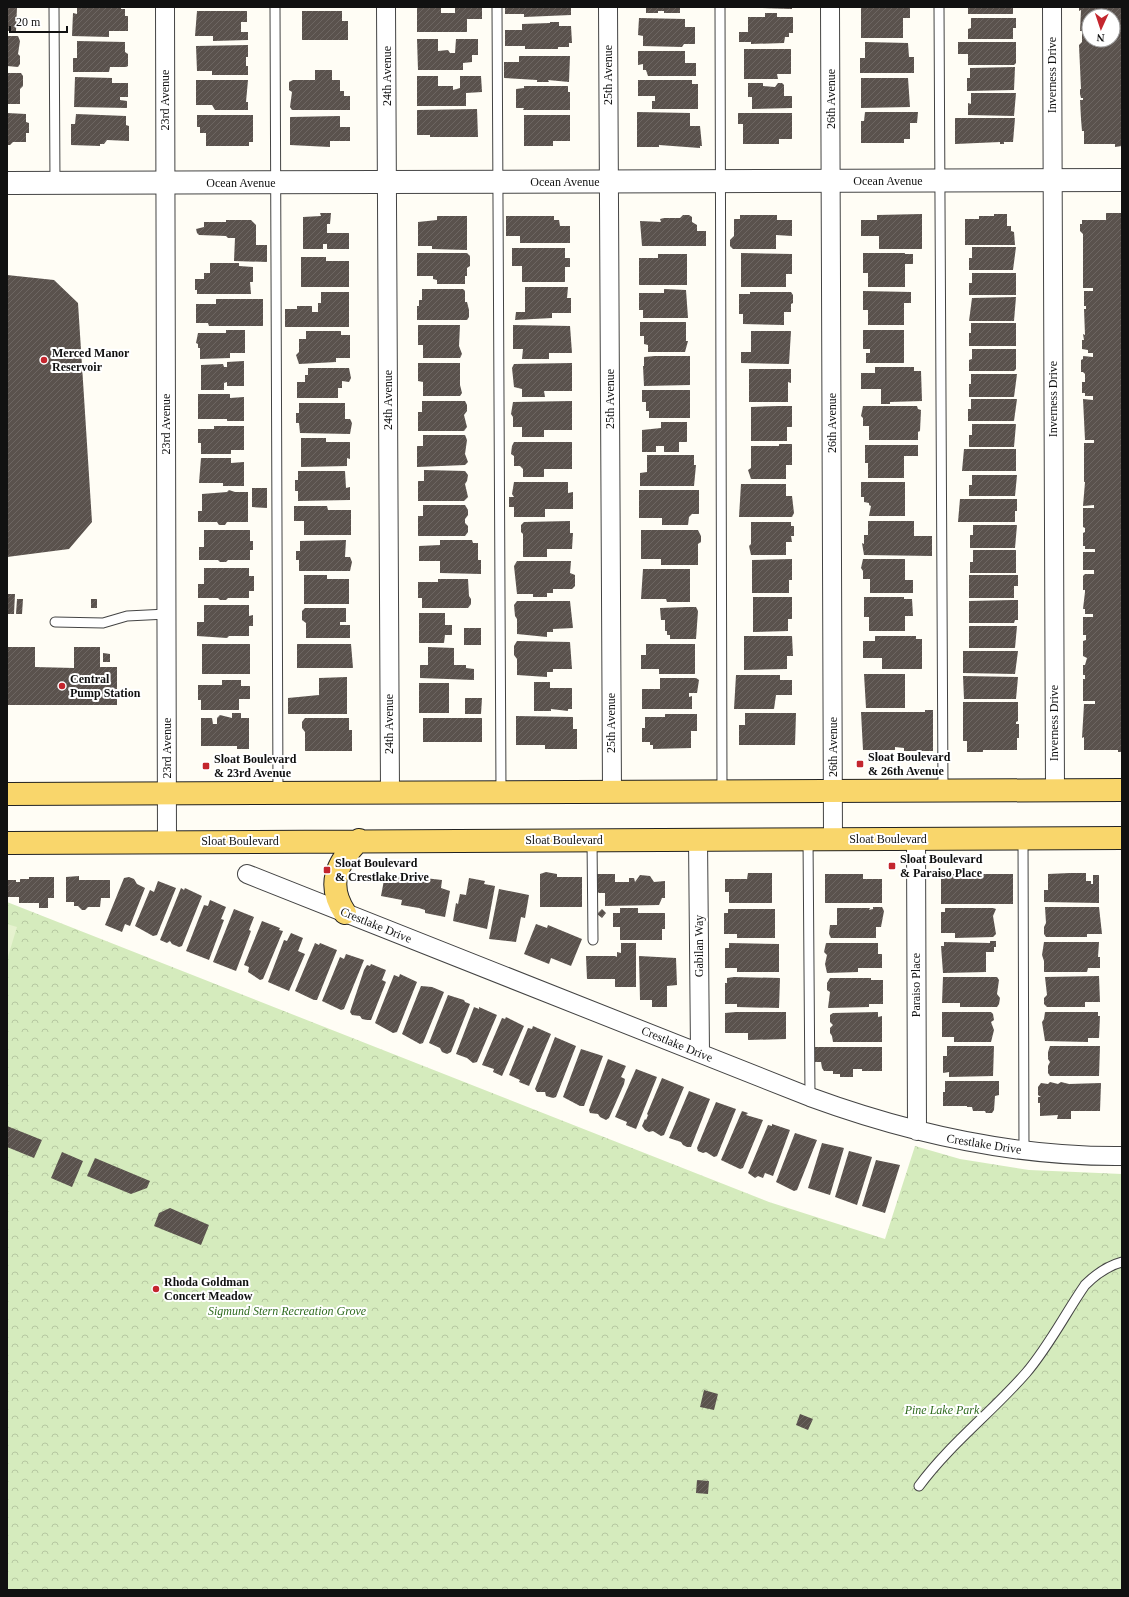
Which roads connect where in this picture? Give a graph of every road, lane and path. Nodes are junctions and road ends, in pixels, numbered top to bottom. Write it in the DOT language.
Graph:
graph roads {
  1 [pos="54,7"];
  2 [pos="165,7"];
  3 [pos="275,7"];
  4 [pos="386,7"];
  5 [pos="497,7"];
  6 [pos="608,7"];
  7 [pos="720,7"];
  8 [pos="830,7"];
  9 [pos="939,7"];
  10 [pos="1052,7"];
  11 [pos="940,180"];
  12 [pos="1052,180"];
  13 [pos="1122,180"];
  14 [pos="720,181"];
  15 [pos="831,181"];
  16 [pos="276,182"];
  17 [pos="387,182"];
  18 [pos="498,182"];
  19 [pos="609,182"];
  20 [pos="7,183"];
  21 [pos="55,183"];
  22 [pos="166,183"];
  23 [pos="167,614"];
  24 [pos="55,622"];
  25 [pos="943,790"];
  26 [pos="1055,790"];
  27 [pos="1122,790"];
  28 [pos="722,791"];
  29 [pos="833,791"];
  30 [pos="390,792"];
  31 [pos="500,792"];
  32 [pos="612,792"];
  33 [pos="168,793"];
  34 [pos="278,793"];
  35 [pos="7,794"];
  36 [pos="1023,838"];
  37 [pos="1122,838"];
  38 [pos="808,839"];
  39 [pos="833,839"];
  40 [pos="916,839"];
  41 [pos="359,840"];
  42 [pos="592,840"];
  43 [pos="698,840"];
  44 [pos="168,841"];
  45 [pos="7,843"];
  46 [pos="247,874"];
  47 [pos="345,912"];
  48 [pos="594,940"];
  49 [pos="700,1054"];
  50 [pos="810,1097"];
  51 [pos="917,1131"];
  52 [pos="1024,1150"];
  53 [pos="1122,1156"];
  54 [pos="1122,1262"];
  55 [pos="919,1486"];
  1 -- 21 [label="lane"];
  2 -- 22 [label="street, 23rd Avenue"];
  3 -- 16 [label="lane"];
  4 -- 17 [label="street, 24th Avenue"];
  5 -- 18 [label="lane"];
  6 -- 19 [label="street, 25th Avenue"];
  7 -- 14 [label="lane"];
  8 -- 15 [label="street, 26th Avenue"];
  9 -- 11 [label="lane"];
  10 -- 12 [label="street, Inverness Drive"];
  11 -- 12 [label="street, Ocean Avenue"];
  11 -- 15 [label="street, Ocean Avenue"];
  11 -- 25 [label="lane"];
  12 -- 13 [label="street, Ocean Avenue"];
  12 -- 26 [label="street, Inverness Drive"];
  14 -- 15 [label="street, Ocean Avenue"];
  14 -- 19 [label="street, Ocean Avenue"];
  14 -- 28 [label="lane"];
  15 -- 29 [label="street, 26th Avenue"];
  16 -- 17 [label="street, Ocean Avenue"];
  16 -- 22 [label="street, Ocean Avenue"];
  16 -- 34 [label="lane"];
  17 -- 18 [label="street, Ocean Avenue"];
  17 -- 30 [label="street, 24th Avenue"];
  18 -- 19 [label="street, Ocean Avenue"];
  18 -- 31 [label="lane"];
  19 -- 32 [label="street, 25th Avenue"];
  20 -- 21 [label="street, Ocean Avenue"];
  21 -- 22 [label="street, Ocean Avenue"];
  22 -- 23 [label="street, 23rd Avenue"];
  23 -- 24 [label="lane"];
  23 -- 33 [label="street, 23rd Avenue"];
  25 -- 26 [label="main road"];
  25 -- 29 [label="main road"];
  26 -- 27 [label="main road"];
  28 -- 29 [label="main road"];
  28 -- 32 [label="main road"];
  29 -- 39 [label="street, 26th Avenue"];
  30 -- 31 [label="main road"];
  30 -- 34 [label="main road"];
  31 -- 32 [label="main road"];
  33 -- 34 [label="main road"];
  33 -- 35 [label="main road"];
  33 -- 44 [label="street, 23rd Avenue"];
  36 -- 37 [label="main road, Sloat Boulevard"];
  36 -- 40 [label="main road, Sloat Boulevard"];
  36 -- 52 [label="lane"];
  38 -- 39 [label="main road, Sloat Boulevard"];
  38 -- 43 [label="main road, Sloat Boulevard"];
  38 -- 50 [label="lane"];
  39 -- 40 [label="main road, Sloat Boulevard"];
  40 -- 51 [label="street, Paraiso Place"];
  41 -- 42 [label="main road, Sloat Boulevard"];
  41 -- 44 [label="main road, Sloat Boulevard"];
  41 -- 47 [label="main road"];
  42 -- 43 [label="main road, Sloat Boulevard"];
  42 -- 48 [label="lane"];
  43 -- 49 [label="street, Gabilan Way"];
  44 -- 45 [label="main road, Sloat Boulevard"];
  46 -- 47 [label="street, Crestlake Drive"];
  47 -- 49 [label="street, Crestlake Drive"];
  49 -- 50 [label="street, Crestlake Drive"];
  50 -- 51 [label="street, Crestlake Drive"];
  51 -- 52 [label="street, Crestlake Drive"];
  52 -- 53 [label="street, Crestlake Drive"];
  54 -- 55 [label="lane"];
}
